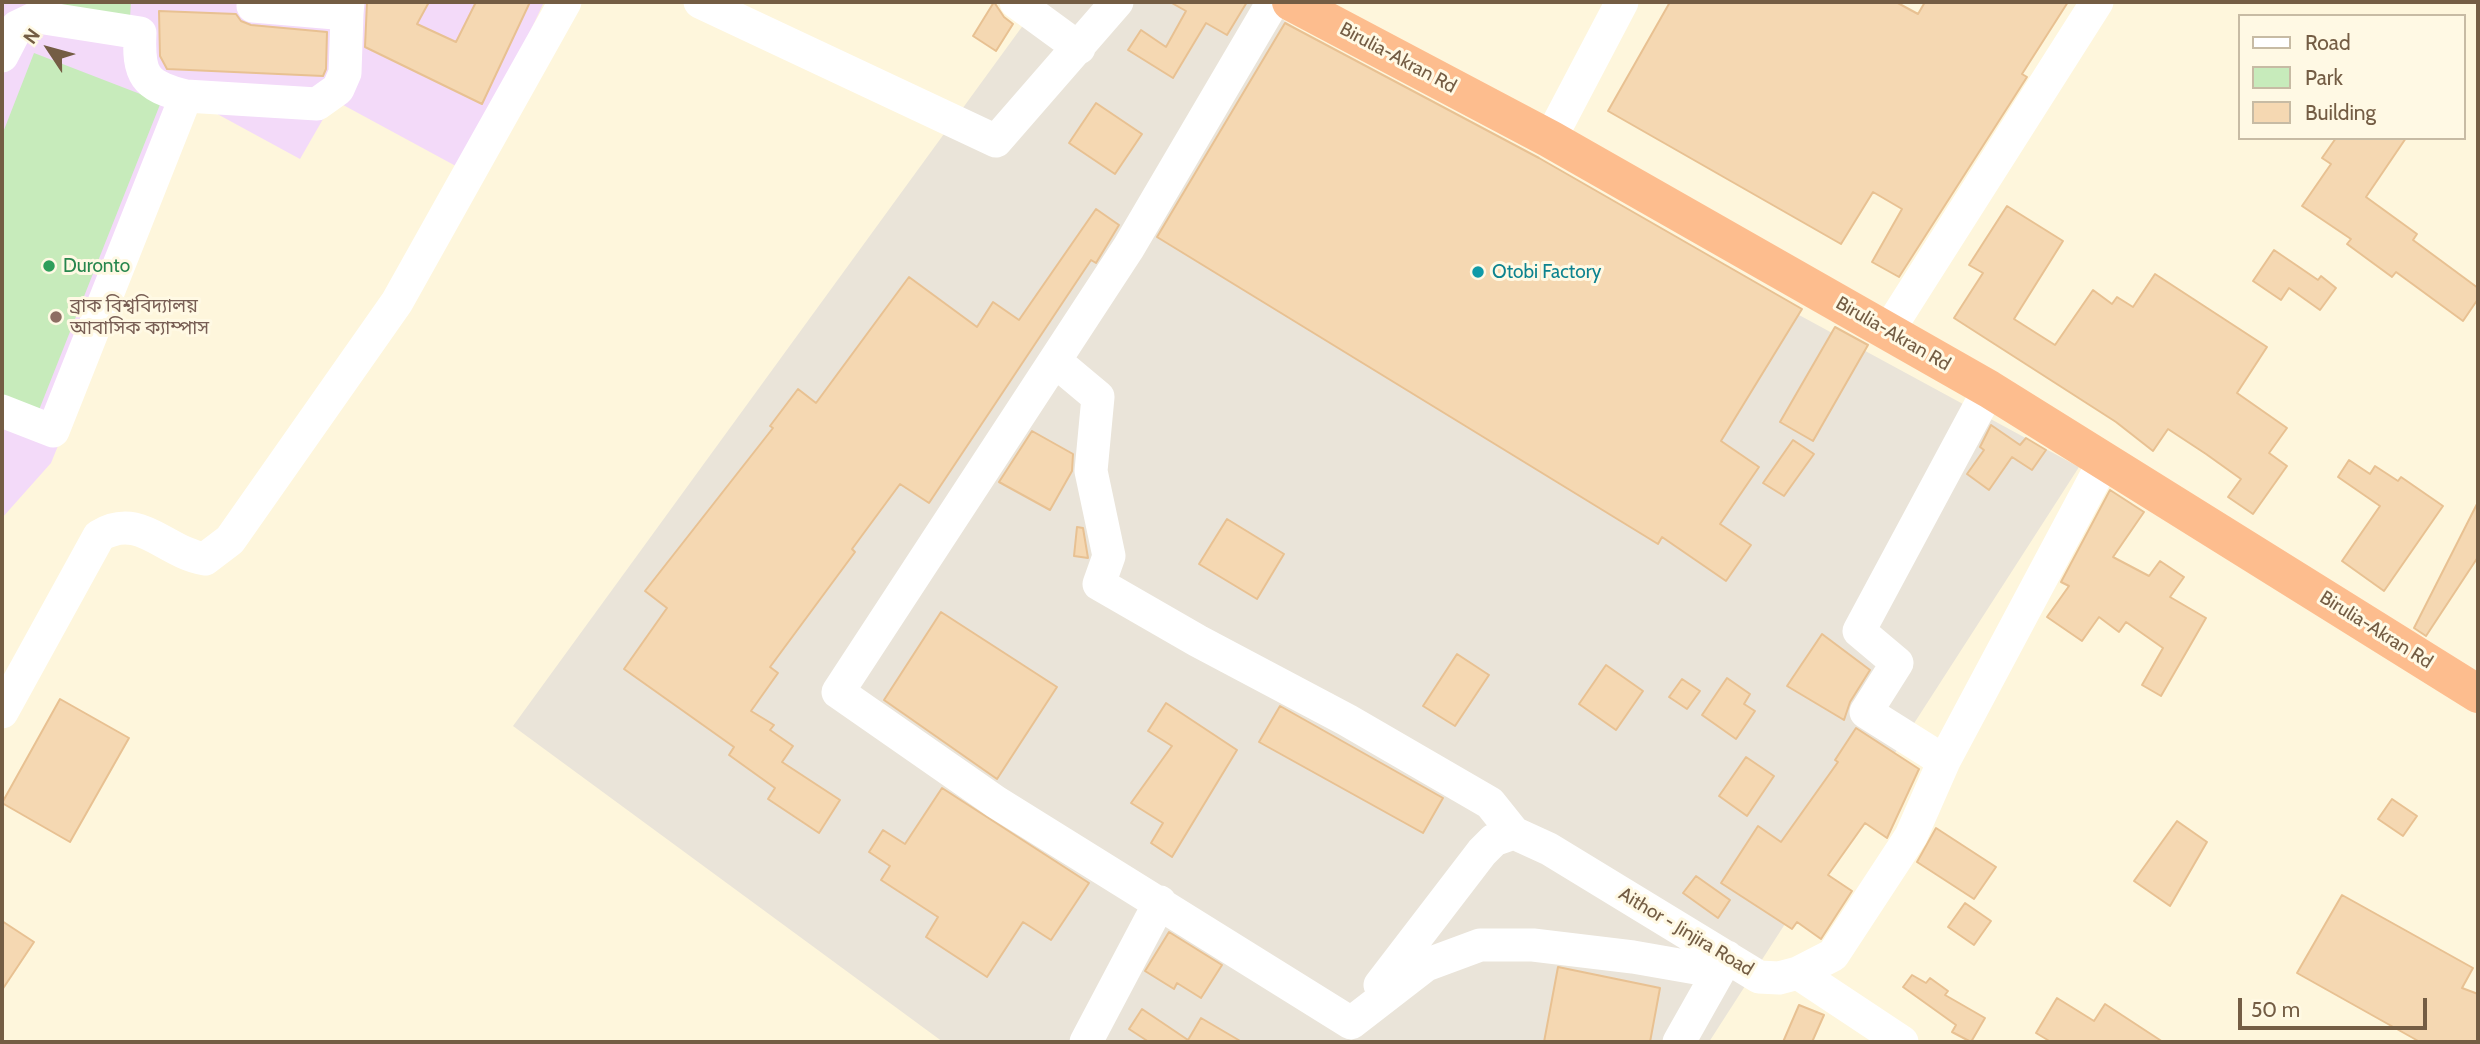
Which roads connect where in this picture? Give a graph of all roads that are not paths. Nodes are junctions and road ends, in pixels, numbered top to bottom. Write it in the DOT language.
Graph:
graph roads {
  1 [pos="565,2"];
  2 [pos="700,2"];
  3 [pos="1016,2"];
  4 [pos="1117,2"];
  5 [pos="1273,2"];
  6 [pos="1291,2"];
  7 [pos="1622,2"];
  8 [pos="2097,2"];
  9 [pos="253,6"];
  10 [pos="348,8"];
  11 [pos="5,41"];
  12 [pos="1079,48"];
  13 [pos="186,96"];
  14 [pos="1550,139"];
  15 [pos="1888,331"];
  16 [pos="1055,361"];
  17 [pos="1989,389"];
  18 [pos="2,411"];
  19 [pos="2103,463"];
  20 [pos="2478,694"];
  21 [pos="2,712"];
  22 [pos="1944,761"];
  23 [pos="1514,833"];
  24 [pos="1160,902"];
  25 [pos="1727,957"];
  26 [pos="1798,974"];
  27 [pos="1345,1032"];
  28 [pos="1086,1042"];
  29 [pos="1679,1042"];
  30 [pos="1902,1042"];
  1 -- 21 [label="street"];
  2 -- 12 [label="street"];
  3 -- 12 [label="street"];
  4 -- 12 [label="street"];
  5 -- 16 [label="street"];
  6 -- 14 [label="highway, Birulia-Akran Rd"];
  7 -- 14 [label="street"];
  8 -- 15 [label="street"];
  9 -- 10 [label="street"];
  10 -- 13 [label="street"];
  11 -- 13 [label="street"];
  13 -- 18 [label="street"];
  14 -- 15 [label="highway, Birulia-Akran Rd"];
  15 -- 17 [label="highway, Birulia-Akran Rd"];
  16 -- 23 [label="street"];
  16 -- 24 [label="street"];
  17 -- 19 [label="highway, Birulia-Akran Rd"];
  17 -- 22 [label="street"];
  19 -- 20 [label="highway, Birulia-Akran Rd"];
  19 -- 22 [label="street, Aithor - Jinjira Road"];
  22 -- 26 [label="street, Aithor - Jinjira Road"];
  23 -- 25 [label="street, Aithor - Jinjira Road"];
  23 -- 27 [label="street"];
  24 -- 27 [label="street"];
  24 -- 28 [label="street"];
  25 -- 26 [label="street, Aithor - Jinjira Road"];
  25 -- 27 [label="street"];
  25 -- 29 [label="street"];
  26 -- 30 [label="street"];
}
